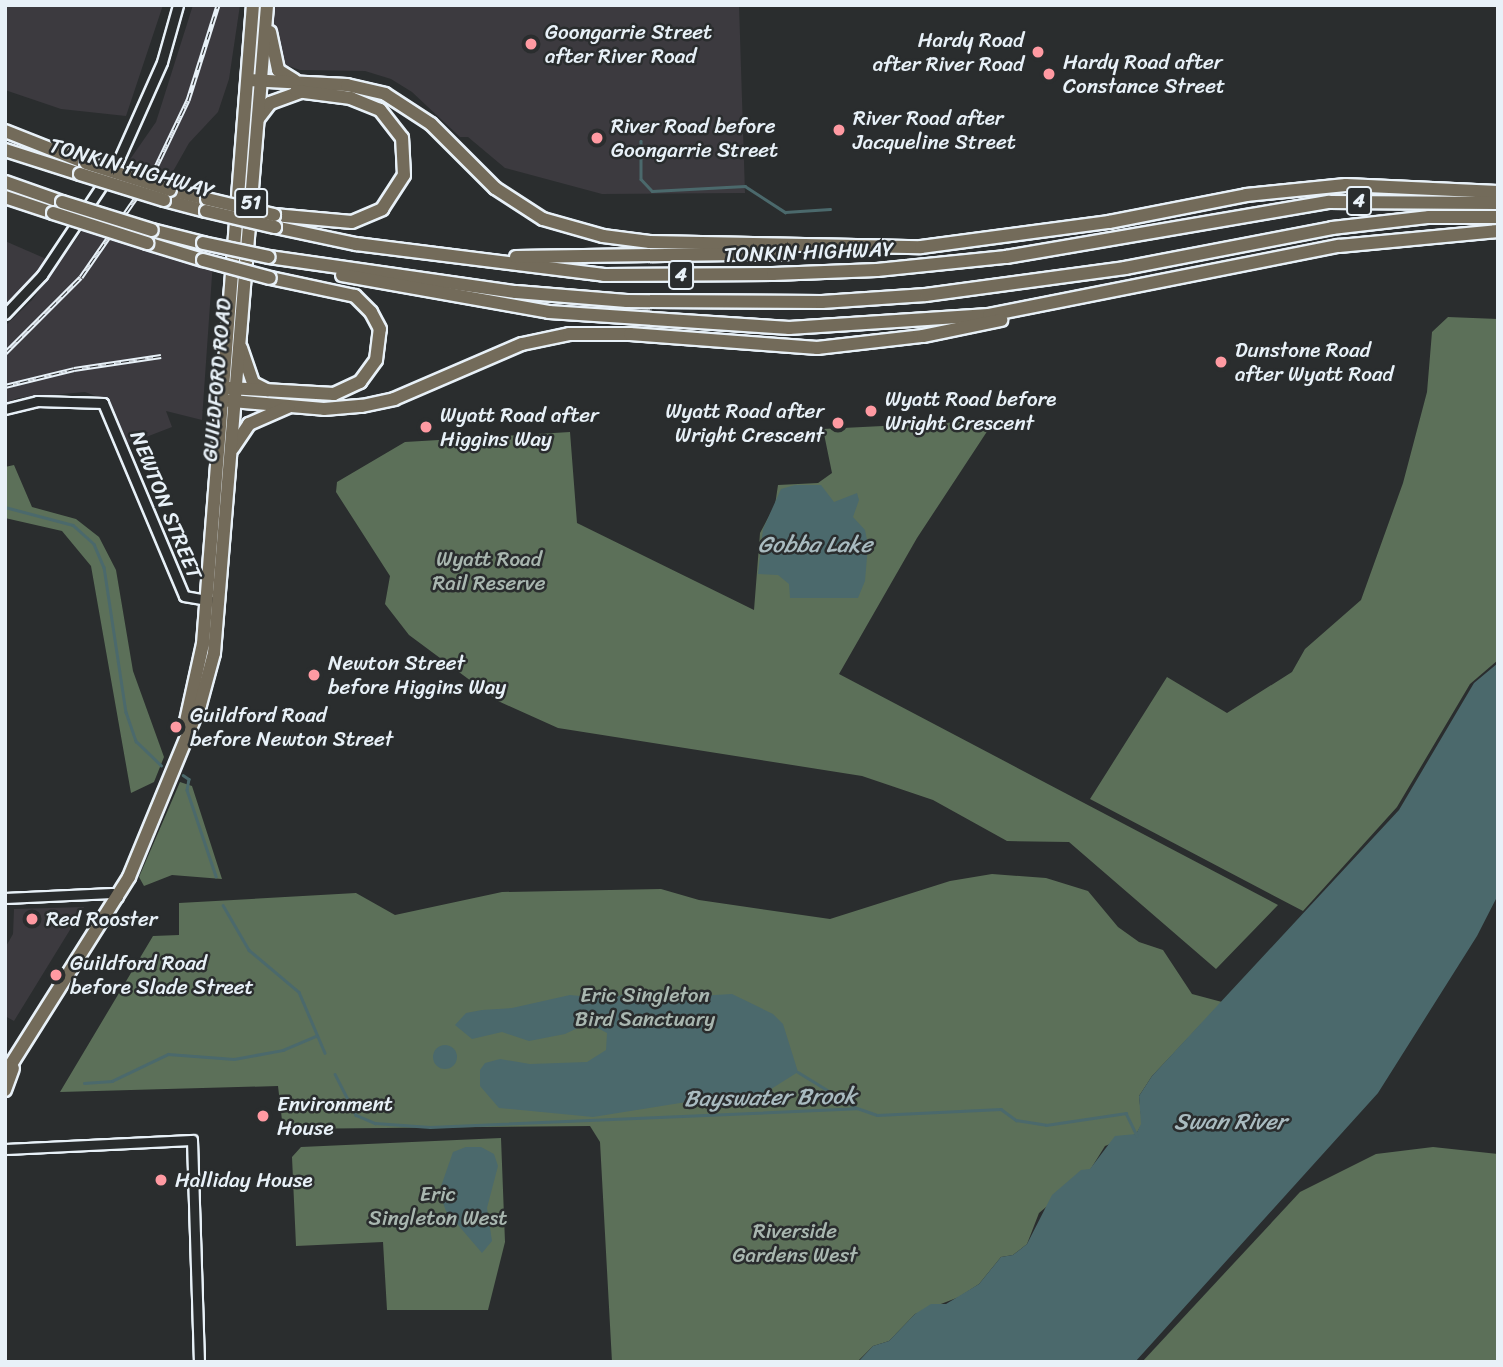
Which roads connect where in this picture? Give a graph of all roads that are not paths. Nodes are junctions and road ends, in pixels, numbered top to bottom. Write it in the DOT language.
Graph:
graph roads {
  1 [pos="178,5"];
  2 [pos="253,5"];
  3 [pos="267,8"];
  4 [pos="254,85"];
  5 [pos="302,87"];
  6 [pos="257,120"];
  7 [pos="5,131"];
  8 [pos="5,150"];
  9 [pos="83,169"];
  10 [pos="5,182"];
  11 [pos="1498,192"];
  12 [pos="5,197"];
  13 [pos="1498,204"];
  14 [pos="1498,217"];
  15 [pos="274,221"];
  16 [pos="1498,231"];
  17 [pos="150,236"];
  18 [pos="894,247"];
  19 [pos="446,255"];
  20 [pos="322,267"];
  21 [pos="1063,303"];
  22 [pos="5,314"];
  23 [pos="240,345"];
  24 [pos="274,393"];
  25 [pos="228,394"];
  26 [pos="295,405"];
  27 [pos="5,410"];
  28 [pos="228,463"];
  29 [pos="206,601"];
  30 [pos="220,601"];
  31 [pos="179,752"];
  32 [pos="118,897"];
  33 [pos="5,898"];
  34 [pos="9,1071"];
  35 [pos="5,1090"];
  36 [pos="7,1147"];
  37 [pos="199,1362"];
  1 -- 22 [label="street"];
  2 -- 4 [label="highway, GUILDFORD ROAD / 51"];
  3 -- 4 [label="highway, GUILDFORD ROAD / 51"];
  3 -- 5 [label="highway"];
  4 -- 5 [label="highway"];
  4 -- 6 [label="highway, GUILDFORD ROAD / 51"];
  4 -- 25 [label="highway, GUILDFORD ROAD / 51"];
  5 -- 6 [label="highway"];
  5 -- 15 [label="highway"];
  5 -- 18 [label="highway"];
  6 -- 23 [label="highway, GUILDFORD ROAD / 51"];
  7 -- 9 [label="highway"];
  8 -- 9 [label="highway, TONKIN HIGHWAY / 4"];
  9 -- 15 [label="highway, TONKIN HIGHWAY / 4, bridge"];
  10 -- 17 [label="highway, bridge"];
  11 -- 18 [label="highway"];
  12 -- 17 [label="highway, bridge"];
  13 -- 19 [label="highway, TONKIN HIGHWAY / 4"];
  14 -- 20 [label="highway"];
  15 -- 19 [label="highway, TONKIN HIGHWAY / 4"];
  16 -- 21 [label="highway, 4"];
  17 -- 20 [label="highway, bridge"];
  17 -- 24 [label="highway, bridge"];
  18 -- 19 [label="highway"];
  20 -- 21 [label="highway, 4"];
  21 -- 26 [label="highway"];
  23 -- 24 [label="highway"];
  23 -- 25 [label="highway, GUILDFORD ROAD / 51"];
  24 -- 25 [label="highway"];
  25 -- 26 [label="highway"];
  25 -- 28 [label="highway, GUILDFORD ROAD / 51"];
  25 -- 29 [label="highway, GUILDFORD ROAD / 51"];
  26 -- 28 [label="highway"];
  27 -- 29 [label="street, NEWTON STREET"];
  28 -- 30 [label="highway, GUILDFORD ROAD / 51"];
  29 -- 30 [label="street, NEWTON STREET"];
  29 -- 31 [label="highway, GUILDFORD ROAD / 51"];
  30 -- 31 [label="highway, GUILDFORD ROAD / 51"];
  31 -- 32 [label="highway, GUILDFORD ROAD / 51"];
  32 -- 33 [label="street"];
  32 -- 34 [label="highway, GUILDFORD ROAD / 51"];
  34 -- 35 [label="highway, GUILDFORD ROAD / 51"];
  36 -- 37 [label="street"];
}
